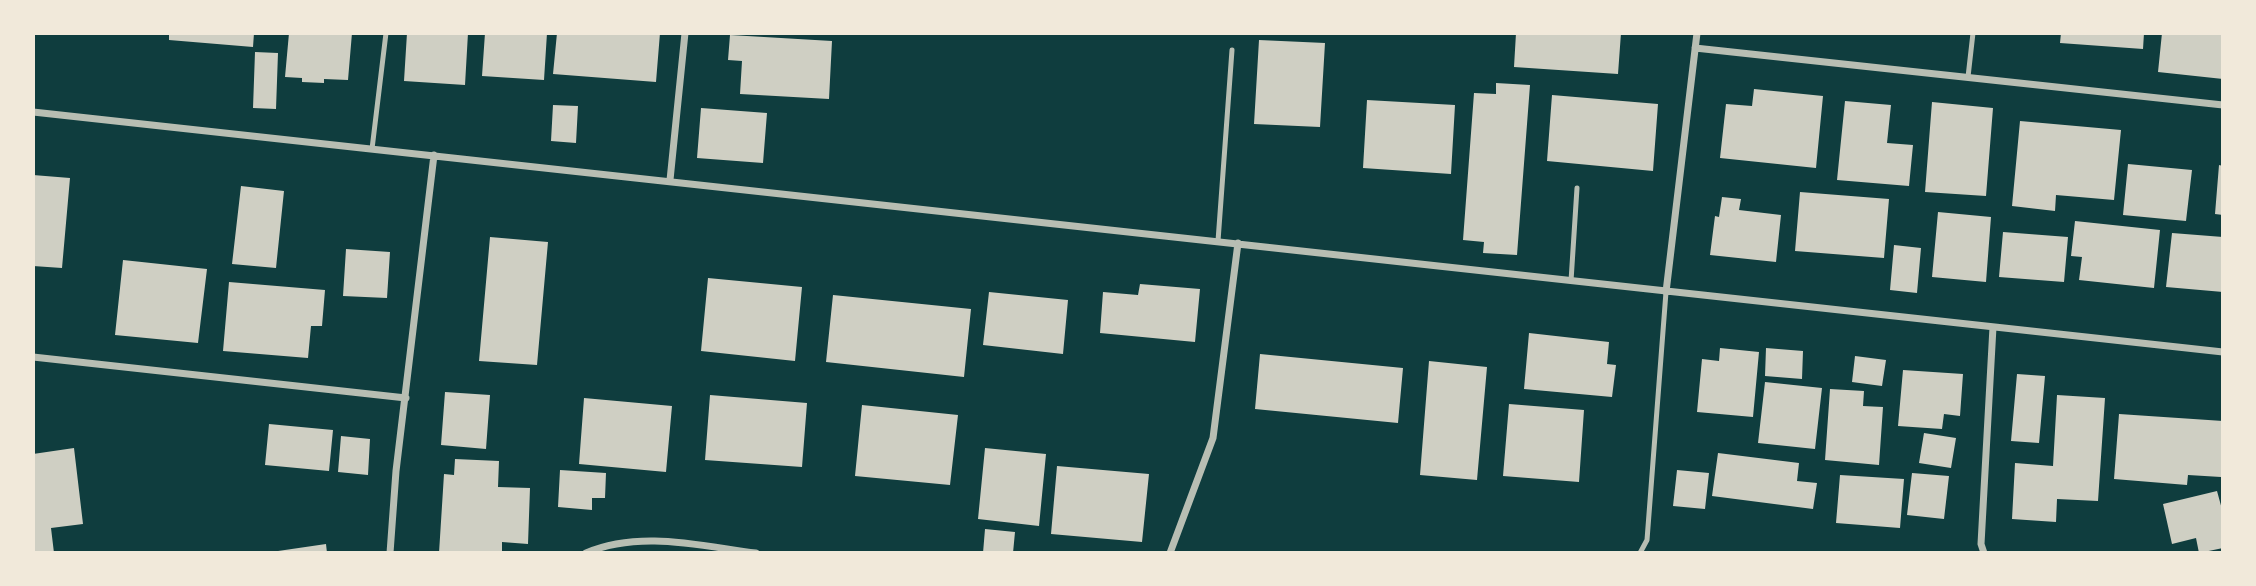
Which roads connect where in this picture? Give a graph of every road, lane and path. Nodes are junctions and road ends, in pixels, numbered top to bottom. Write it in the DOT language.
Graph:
graph roads {
  1 [pos="386,33"];
  2 [pos="685,33"];
  3 [pos="1697,33"];
  4 [pos="1973,33"];
  5 [pos="1695,48"];
  6 [pos="1232,50"];
  7 [pos="1968,77"];
  8 [pos="2223,104"];
  9 [pos="33,112"];
  10 [pos="372,149"];
  11 [pos="434,155"];
  12 [pos="670,180"];
  13 [pos="1577,188"];
  14 [pos="1218,241"];
  15 [pos="1238,243"];
  16 [pos="1571,281"];
  17 [pos="1666,292"];
  18 [pos="1993,327"];
  19 [pos="2223,352"];
  20 [pos="33,357"];
  21 [pos="405,398"];
  22 [pos="390,553"];
  23 [pos="586,553"];
  24 [pos="756,553"];
  25 [pos="1170,553"];
  26 [pos="1640,553"];
  27 [pos="1984,553"];
  1 -- 10 [label="lane"];
  2 -- 12 [label="street"];
  3 -- 5 [label="street"];
  4 -- 7 [label="lane"];
  5 -- 7 [label="street"];
  5 -- 17 [label="street"];
  6 -- 14 [label="lane"];
  7 -- 8 [label="street"];
  9 -- 10 [label="street"];
  10 -- 11 [label="street"];
  11 -- 12 [label="street"];
  11 -- 21 [label="street"];
  12 -- 14 [label="street"];
  13 -- 16 [label="lane"];
  14 -- 15 [label="street"];
  15 -- 16 [label="street"];
  15 -- 25 [label="street"];
  16 -- 17 [label="street"];
  17 -- 18 [label="street"];
  17 -- 26 [label="lane"];
  18 -- 19 [label="street"];
  18 -- 27 [label="street"];
  20 -- 21 [label="street"];
  21 -- 22 [label="street"];
  23 -- 24 [label="street"];
}
